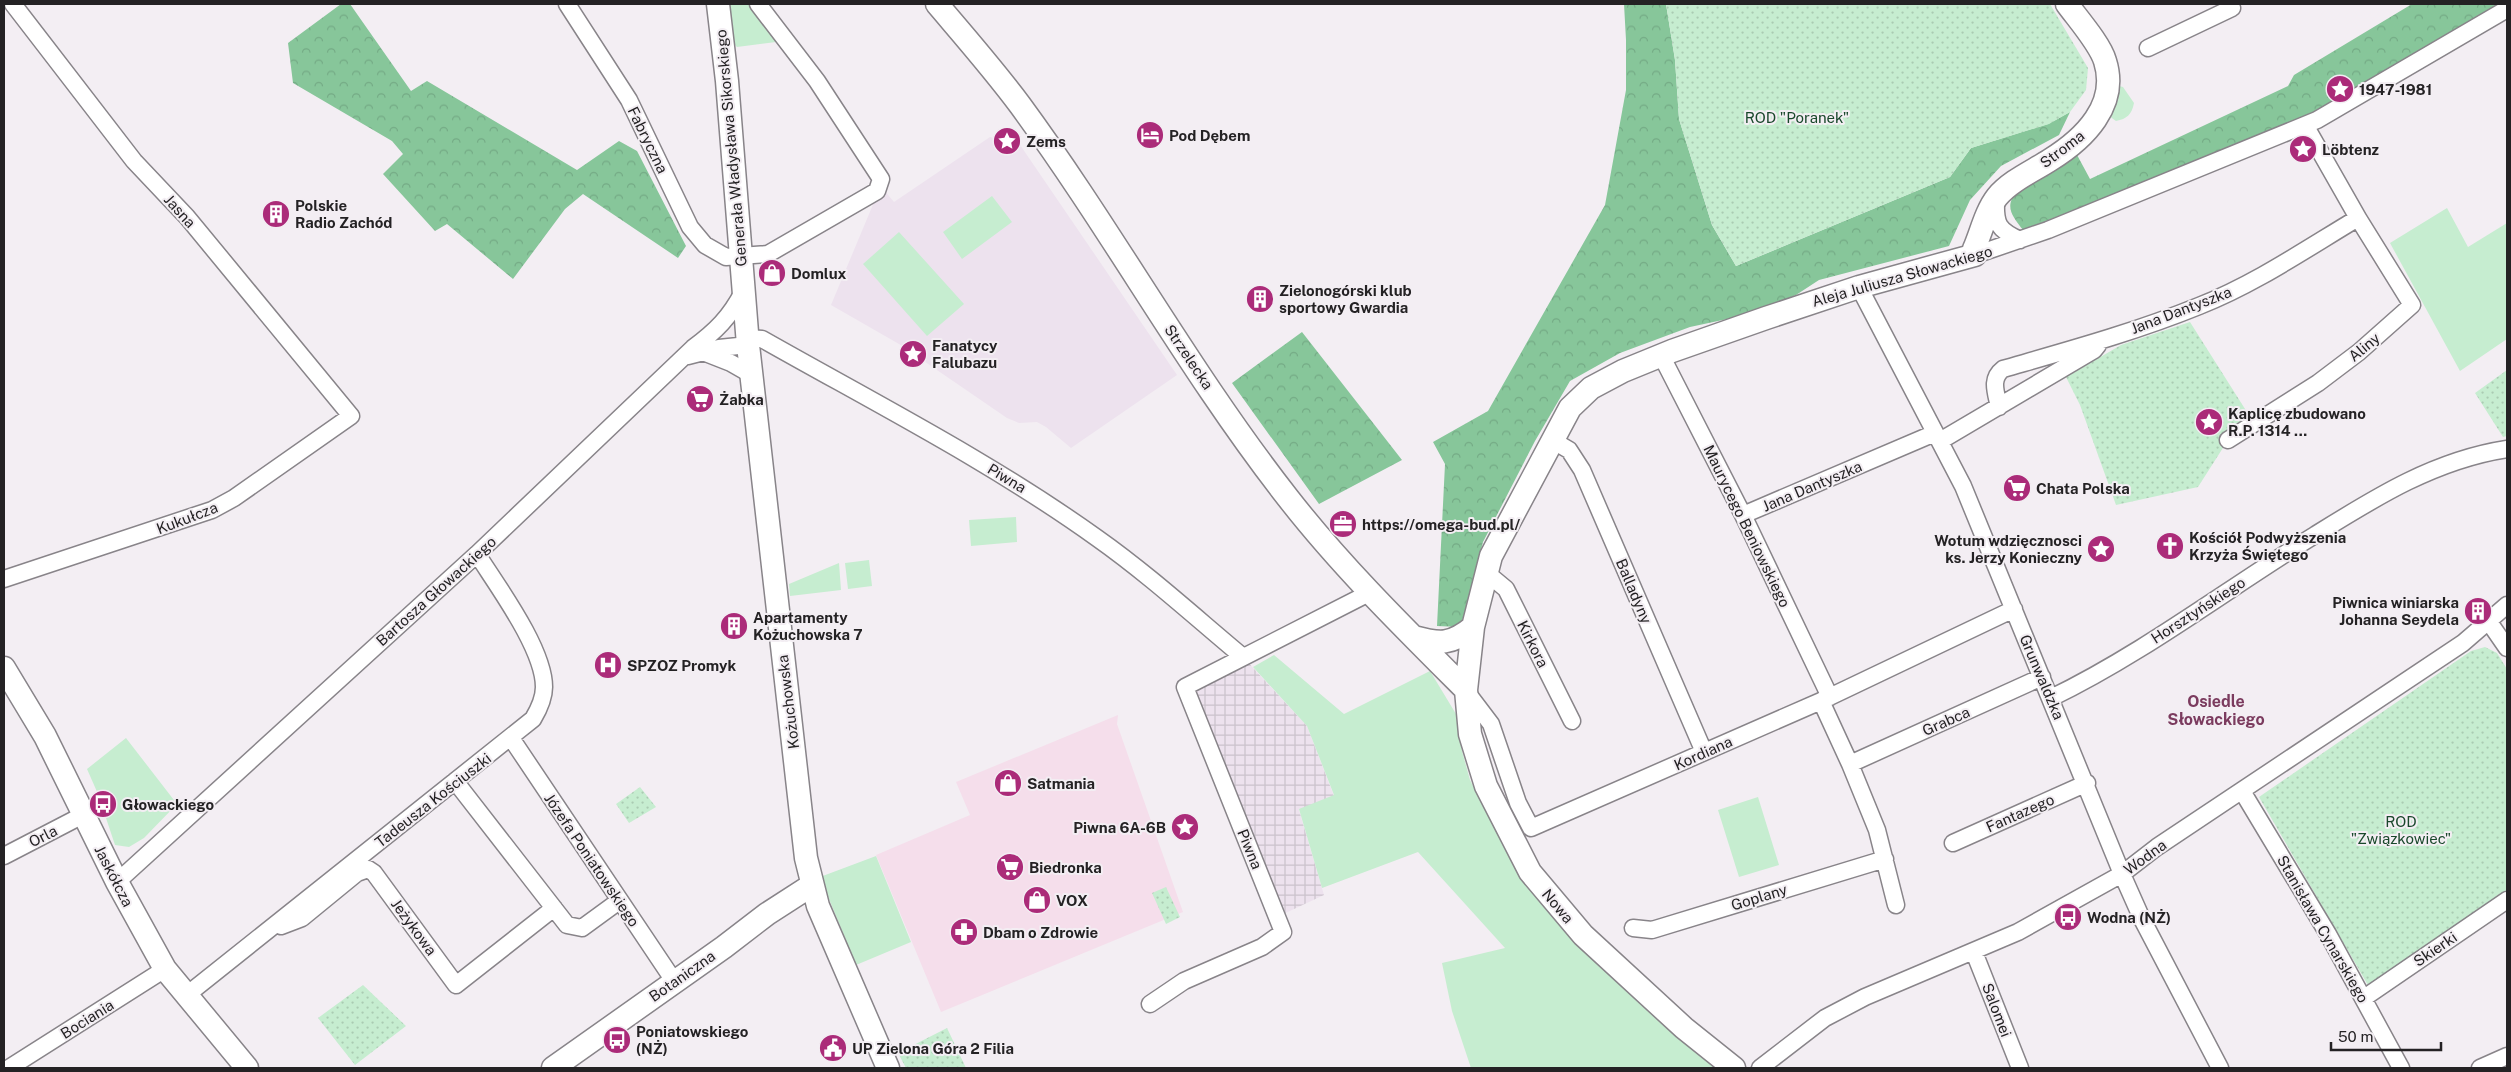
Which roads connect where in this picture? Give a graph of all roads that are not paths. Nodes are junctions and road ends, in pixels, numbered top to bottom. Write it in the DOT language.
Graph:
graph roads {
  1 [pos="13,4"];
  2 [pos="567,4"];
  3 [pos="718,4"];
  4 [pos="758,4"];
  5 [pos="937,4"];
  6 [pos="2067,4"];
  7 [pos="2230,4"];
  8 [pos="2507,9"];
  9 [pos="2148,48"];
  10 [pos="2305,125"];
  11 [pos="1996,198"];
  12 [pos="2358,218"];
  13 [pos="2020,240"];
  14 [pos="1975,255"];
  15 [pos="740,256"];
  16 [pos="1859,287"];
  17 [pos="743,292"];
  18 [pos="711,334"];
  19 [pos="747,338"];
  20 [pos="2102,340"];
  21 [pos="703,352"];
  22 [pos="1661,355"];
  23 [pos="684,358"];
  24 [pos="752,375"];
  25 [pos="1999,407"];
  26 [pos="351,416"];
  27 [pos="1938,437"];
  28 [pos="1552,440"];
  29 [pos="2228,440"];
  30 [pos="2507,449"];
  31 [pos="1743,516"];
  32 [pos="477,554"];
  33 [pos="1486,576"];
  34 [pos="4,579"];
  35 [pos="1371,592"];
  36 [pos="2507,605"];
  37 [pos="2014,609"];
  38 [pos="2489,622"];
  39 [pos="1473,627"];
  40 [pos="1414,637"];
  41 [pos="2507,648"];
  42 [pos="1243,657"];
  43 [pos="4,668"];
  44 [pos="2042,677"];
  45 [pos="1466,690"];
  46 [pos="2051,698"];
  47 [pos="1825,699"];
  48 [pos="1572,721"];
  49 [pos="511,738"];
  50 [pos="1704,752"];
  51 [pos="1850,764"];
  52 [pos="455,781"];
  53 [pos="2087,783"];
  54 [pos="2242,791"];
  55 [pos="83,815"];
  56 [pos="1953,843"];
  57 [pos="4,856"];
  58 [pos="1885,859"];
  59 [pos="2122,874"];
  60 [pos="117,882"];
  61 [pos="812,885"];
  62 [pos="2507,900"];
  63 [pos="620,902"];
  64 [pos="1896,905"];
  65 [pos="554,908"];
  66 [pos="773,910"];
  67 [pos="822,915"];
  68 [pos="1633,928"];
  69 [pos="266,932"];
  70 [pos="1974,952"];
  71 [pos="165,969"];
  72 [pos="674,981"];
  73 [pos="188,994"];
  74 [pos="2364,998"];
  75 [pos="1150,1004"];
  76 [pos="2507,1056"];
  77 [pos="9,1068"];
  78 [pos="247,1068"];
  79 [pos="553,1068"];
  80 [pos="888,1068"];
  81 [pos="1734,1068"];
  82 [pos="1760,1068"];
  83 [pos="2020,1068"];
  84 [pos="2220,1068"];
  85 [pos="2401,1068"];
  86 [pos="2480,1068"];
  1 -- 26 [label="street, Jasna"];
  2 -- 15 [label="street, Fabryczna"];
  3 -- 15 [label="street, Generała Władysława Sikorskiego"];
  4 -- 15 [label="street, Fabryczna"];
  5 -- 35 [label="street, Strzelecka"];
  6 -- 11 [label="street, Stroma"];
  7 -- 9 [label="street"];
  8 -- 10 [label="street, Aleja Juliusza Słowackiego"];
  10 -- 12 [label="street"];
  10 -- 13 [label="street, Aleja Juliusza Słowackiego"];
  11 -- 13 [label="street"];
  11 -- 14 [label="street, Stroma"];
  12 -- 20 [label="street, Jana Dantyszka"];
  12 -- 29 [label="street, Aliny"];
  13 -- 14 [label="street, Aleja Juliusza Słowackiego"];
  14 -- 16 [label="street, Aleja Juliusza Słowackiego"];
  15 -- 17 [label="street, Generała Władysława Sikorskiego"];
  16 -- 22 [label="street, Aleja Juliusza Słowackiego"];
  16 -- 27 [label="street, Grunwaldzka"];
  17 -- 18 [label="street, Bartosza Głowackiego"];
  17 -- 19 [label="street, Kożuchowska"];
  18 -- 19 [label="street"];
  18 -- 23 [label="street, Bartosza Głowackiego"];
  19 -- 21 [label="street"];
  19 -- 24 [label="street, Kożuchowska"];
  19 -- 42 [label="street, Piwna"];
  20 -- 25 [label="street, Jana Dantyszka"];
  20 -- 25 [label="street"];
  21 -- 23 [label="street"];
  21 -- 24 [label="street"];
  22 -- 28 [label="street, Aleja Juliusza Słowackiego"];
  22 -- 31 [label="street, Maurycego Beniowskiego"];
  23 -- 32 [label="street, Bartosza Głowackiego"];
  24 -- 61 [label="street, Kożuchowska"];
  25 -- 27 [label="street, Jana Dantyszka"];
  26 -- 34 [label="street, Kukułcza"];
  27 -- 31 [label="street, Jana Dantyszka"];
  27 -- 37 [label="street, Grunwaldzka"];
  28 -- 33 [label="street, Aleja Juliusza Słowackiego"];
  28 -- 50 [label="street, Balladyny"];
  30 -- 46 [label="street, Horsztyńskiego"];
  31 -- 47 [label="street, Maurycego Beniowskiego"];
  32 -- 49 [label="street, Tadeusza Kościuszki"];
  32 -- 60 [label="street, Bartosza Głowackiego"];
  33 -- 39 [label="street, Aleja Juliusza Słowackiego"];
  33 -- 48 [label="street, Kirkora"];
  35 -- 40 [label="street, Strzelecka"];
  35 -- 42 [label="street, Piwna"];
  36 -- 38 [label="street, Wodna"];
  37 -- 44 [label="street, Grunwaldzka"];
  37 -- 47 [label="street, Kordiana"];
  38 -- 41 [label="street"];
  38 -- 54 [label="street, Wodna"];
  39 -- 40 [label="street"];
  39 -- 45 [label="street, Aleja Juliusza Słowackiego"];
  40 -- 45 [label="street, Strzelecka"];
  42 -- 75 [label="street, Piwna"];
  43 -- 55 [label="street, Jaskółcza"];
  44 -- 46 [label="street, Grunwaldzka"];
  44 -- 51 [label="street, Grabca"];
  45 -- 50 [label="street, Kordiana"];
  45 -- 81 [label="street, Nowa"];
  46 -- 53 [label="street, Grunwaldzka"];
  47 -- 50 [label="street, Kordiana"];
  47 -- 51 [label="street, Maurycego Beniowskiego"];
  49 -- 52 [label="street, Tadeusza Kościuszki"];
  49 -- 63 [label="street, Józefa Poniatowskiego"];
  51 -- 58 [label="street, Maurycego Beniowskiego"];
  52 -- 65 [label="street"];
  52 -- 69 [label="street, Tadeusza Kościuszki"];
  53 -- 56 [label="street, Fantazego"];
  53 -- 59 [label="street, Grunwaldzka"];
  54 -- 59 [label="street, Wodna"];
  54 -- 74 [label="street, Stanisława Cynarskiego"];
  55 -- 57 [label="street, Orla"];
  55 -- 60 [label="street, Jaskółcza"];
  58 -- 64 [label="street, Maurycego Beniowskiego"];
  58 -- 68 [label="street, Goplany"];
  59 -- 70 [label="street, Wodna"];
  59 -- 84 [label="street, Grunwaldzka"];
  60 -- 71 [label="street, Jaskółcza"];
  61 -- 66 [label="street, Botaniczna"];
  61 -- 67 [label="street, Kożuchowska"];
  62 -- 74 [label="street, Skierki"];
  63 -- 65 [label="street"];
  63 -- 72 [label="street, Józefa Poniatowskiego"];
  65 -- 69 [label="street, Jeżykowa"];
  66 -- 67 [label="street"];
  66 -- 72 [label="street, Botaniczna"];
  67 -- 80 [label="street, Kożuchowska"];
  69 -- 73 [label="street, Tadeusza Kościuszki"];
  70 -- 82 [label="street, Wodna"];
  70 -- 83 [label="street, Salomei"];
  71 -- 73 [label="street, Jaskółcza"];
  71 -- 77 [label="street, Bociania"];
  72 -- 79 [label="street, Botaniczna"];
  73 -- 78 [label="street, Jaskółcza"];
  74 -- 85 [label="street, Stanisława Cynarskiego"];
  76 -- 86 [label="street"];
}
